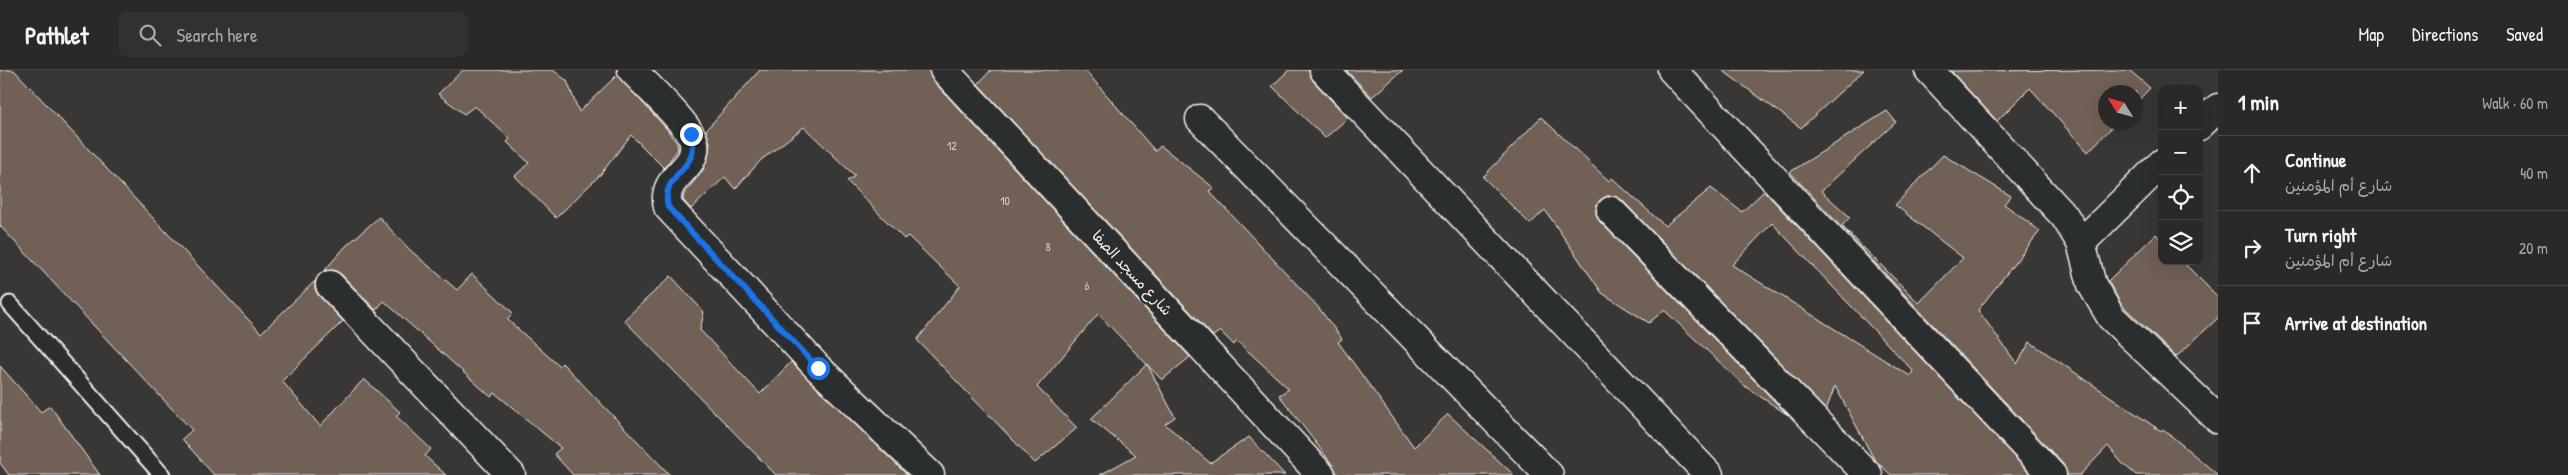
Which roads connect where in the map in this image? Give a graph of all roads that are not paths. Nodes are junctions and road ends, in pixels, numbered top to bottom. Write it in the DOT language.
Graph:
graph roads {
  1 [pos="632,70"];
  2 [pos="944,70"];
  3 [pos="1324,70"];
  4 [pos="1672,70"];
  5 [pos="1929,70"];
  6 [pos="1200,119"];
  7 [pos="2158,167"];
  8 [pos="1611,211"];
  9 [pos="2081,243"];
  10 [pos="330,285"];
  11 [pos="10,304"];
  12 [pos="2218,419"];
  13 [pos="162,475"];
  14 [pos="511,475"];
  15 [pos="930,475"];
  16 [pos="1321,475"];
  17 [pos="1549,475"];
  18 [pos="1709,475"];
  19 [pos="1868,475"];
  20 [pos="2052,475"];
  1 -- 15 [label="street"];
  2 -- 16 [label="street, شارع مسجد الصفا"];
  3 -- 18 [label="street"];
  4 -- 20 [label="street"];
  5 -- 9 [label="street"];
  6 -- 17 [label="street"];
  7 -- 9 [label="street"];
  8 -- 19 [label="street"];
  9 -- 12 [label="street"];
  10 -- 14 [label="street"];
  11 -- 13 [label="lane"];
}
